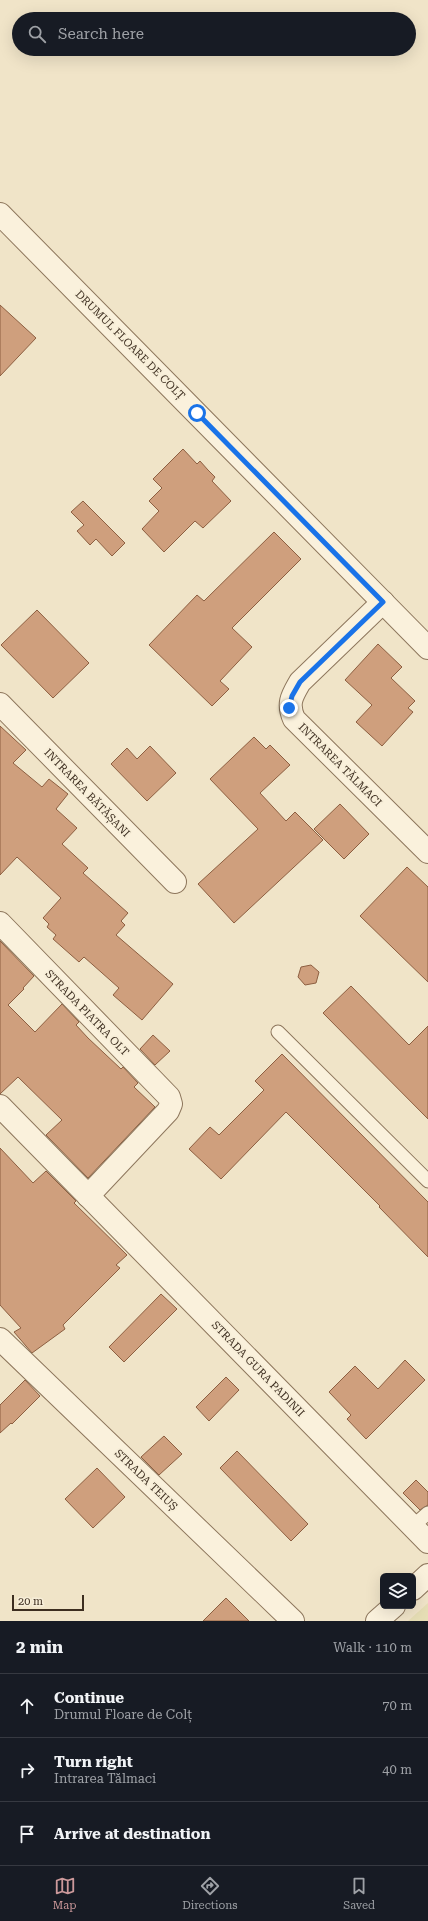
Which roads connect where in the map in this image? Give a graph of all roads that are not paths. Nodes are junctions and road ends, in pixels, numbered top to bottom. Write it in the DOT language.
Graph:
graph roads {
  1 [pos="0,214"];
  2 [pos="383,602"];
  3 [pos="428,648"];
  4 [pos="0,704"];
  5 [pos="428,852"];
  6 [pos="174,882"];
  7 [pos="0,923"];
  8 [pos="278,1032"];
  9 [pos="0,1106"];
  10 [pos="428,1181"];
  11 [pos="88,1196"];
  12 [pos="0,1339"];
  13 [pos="420,1520"];
  14 [pos="428,1542"];
  15 [pos="428,1575"];
  16 [pos="416,1586"];
  17 [pos="391,1609"];
  18 [pos="293,1621"];
  19 [pos="378,1621"];
  1 -- 2 [label="street, DRUMUL FLOARE DE COLȚ"];
  2 -- 3 [label="street, DRUMUL FLOARE DE COLȚ"];
  2 -- 5 [label="street, INTRAREA TĂLMACI"];
  4 -- 6 [label="street, INTRAREA BĂTĂȘANI"];
  7 -- 11 [label="street, STRADA PIATRA OLT"];
  8 -- 10 [label="lane"];
  9 -- 11 [label="street, STRADA GURA PADINII"];
  11 -- 13 [label="street, STRADA GURA PADINII"];
  12 -- 18 [label="street, STRADA TEIUȘ"];
  13 -- 14 [label="street, STRADA GURA PADINII"];
  15 -- 16 [label="street"];
  17 -- 19 [label="street"];
}
